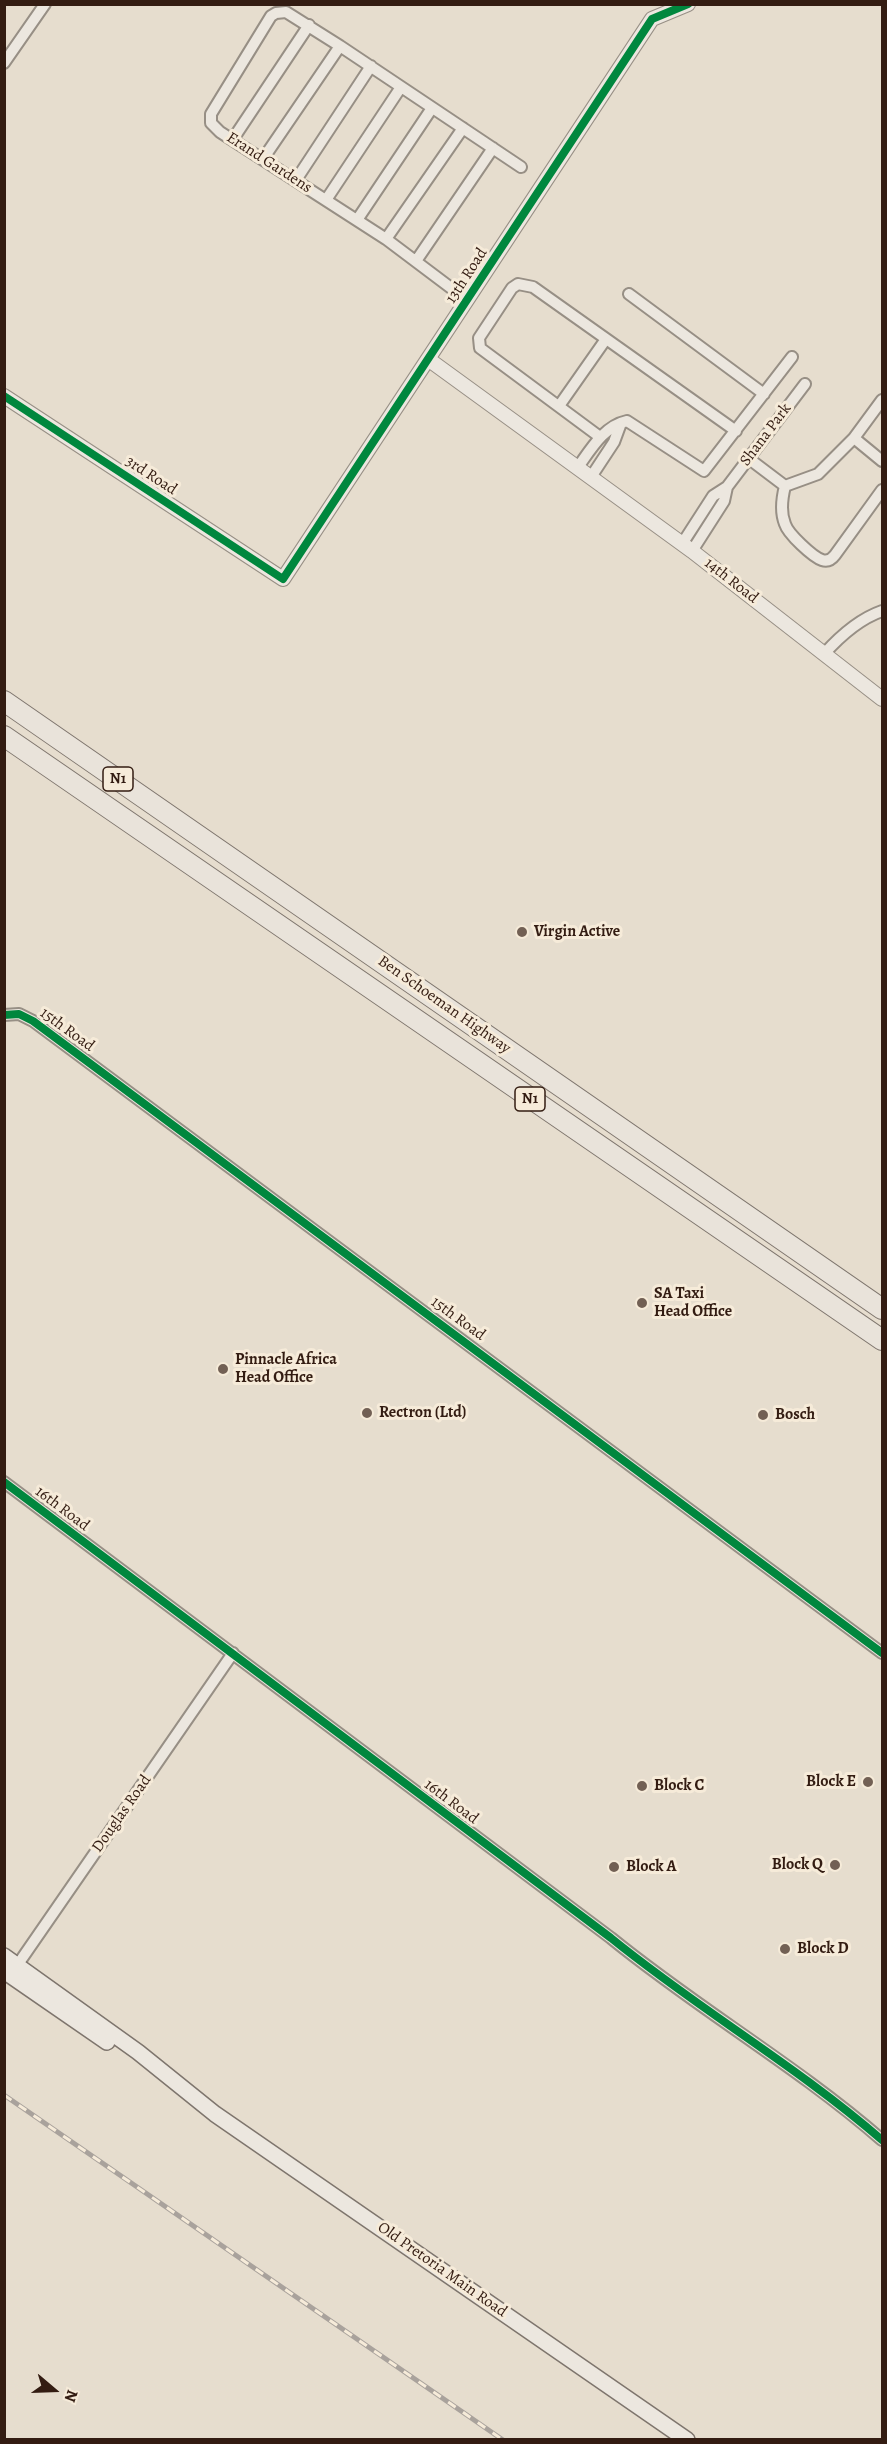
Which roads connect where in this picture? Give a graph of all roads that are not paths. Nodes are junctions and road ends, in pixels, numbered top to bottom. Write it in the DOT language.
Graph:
graph roads {
  1 [pos="45,4"];
  2 [pos="688,4"];
  3 [pos="309,25"];
  4 [pos="340,46"];
  5 [pos="4,63"];
  6 [pos="371,66"];
  7 [pos="401,87"];
  8 [pos="432,108"];
  9 [pos="464,128"];
  10 [pos="233,140"];
  11 [pos="493,148"];
  12 [pos="263,159"];
  13 [pos="521,167"];
  14 [pos="296,180"];
  15 [pos="326,200"];
  16 [pos="357,220"];
  17 [pos="386,239"];
  18 [pos="416,261"];
  19 [pos="629,294"];
  20 [pos="467,300"];
  21 [pos="606,339"];
  22 [pos="792,357"];
  23 [pos="428,359"];
  24 [pos="805,384"];
  25 [pos="764,393"];
  26 [pos="4,396"];
  27 [pos="882,400"];
  28 [pos="559,406"];
  29 [pos="621,422"];
  30 [pos="736,431"];
  31 [pos="600,437"];
  32 [pos="854,438"];
  33 [pos="748,458"];
  34 [pos="882,461"];
  35 [pos="578,467"];
  36 [pos="591,477"];
  37 [pos="785,486"];
  38 [pos="882,490"];
  39 [pos="687,547"];
  40 [pos="283,579"];
  41 [pos="882,610"];
  42 [pos="824,654"];
  43 [pos="4,686"];
  44 [pos="882,699"];
  45 [pos="4,701"];
  46 [pos="4,736"];
  47 [pos="4,748"];
  48 [pos="103,804"];
  49 [pos="231,856"];
  50 [pos="9,1014"];
  51 [pos="882,1309"];
  52 [pos="882,1340"];
  53 [pos="4,1482"];
  54 [pos="233,1653"];
  55 [pos="882,1653"];
  56 [pos="9,1967"];
  57 [pos="882,2140"];
  58 [pos="687,2439"];
  1 -- 5 [label="street"];
  2 -- 20 [label="street, 13th Road"];
  3 -- 4 [label="street, Erand Gardens"];
  3 -- 10 [label="street"];
  3 -- 10 [label="street, Erand Gardens"];
  4 -- 6 [label="street, Erand Gardens"];
  4 -- 12 [label="street"];
  6 -- 7 [label="street, Erand Gardens"];
  6 -- 14 [label="street"];
  7 -- 8 [label="street, Erand Gardens"];
  7 -- 15 [label="street"];
  8 -- 9 [label="street, Erand Gardens"];
  8 -- 16 [label="street"];
  9 -- 11 [label="street, Erand Gardens"];
  9 -- 17 [label="street"];
  10 -- 12 [label="street, Erand Gardens"];
  11 -- 13 [label="street, Erand Gardens"];
  11 -- 18 [label="street"];
  12 -- 14 [label="street, Erand Gardens"];
  14 -- 15 [label="street, Erand Gardens"];
  15 -- 16 [label="street, Erand Gardens"];
  16 -- 17 [label="street, Erand Gardens"];
  17 -- 18 [label="street, Erand Gardens"];
  18 -- 20 [label="street, Erand Gardens"];
  19 -- 25 [label="street"];
  20 -- 23 [label="street, 13th Road"];
  21 -- 28 [label="street"];
  21 -- 28 [label="street"];
  21 -- 30 [label="street"];
  22 -- 25 [label="street"];
  23 -- 35 [label="street, 14th Road"];
  23 -- 40 [label="street, 13th Road"];
  24 -- 33 [label="street, Shana Park"];
  25 -- 30 [label="street"];
  26 -- 40 [label="street, 3rd Road"];
  27 -- 32 [label="street"];
  28 -- 31 [label="street"];
  29 -- 30 [label="street"];
  29 -- 31 [label="street"];
  29 -- 36 [label="street"];
  31 -- 35 [label="street"];
  32 -- 34 [label="street"];
  32 -- 37 [label="street"];
  33 -- 37 [label="street"];
  33 -- 39 [label="street, Shana Park"];
  35 -- 36 [label="street, 14th Road"];
  36 -- 39 [label="street, 14th Road"];
  37 -- 38 [label="street"];
  39 -- 42 [label="street, 14th Road"];
  41 -- 42 [label="street"];
  42 -- 44 [label="street, 14th Road"];
  43 -- 49 [label="highway"];
  45 -- 49 [label="highway, Ben Schoeman Highway / N1"];
  46 -- 48 [label="highway, Ben Schoeman Highway / N1"];
  47 -- 48 [label="highway"];
  48 -- 52 [label="highway, Ben Schoeman Highway / N1"];
  49 -- 51 [label="highway, Ben Schoeman Highway / N1"];
  50 -- 55 [label="street, 15th Road"];
  53 -- 54 [label="street, 16th Road"];
  54 -- 56 [label="street, Douglas Road"];
  54 -- 57 [label="street, 16th Road"];
  56 -- 58 [label="main road, Old Pretoria Main Road"];
}
